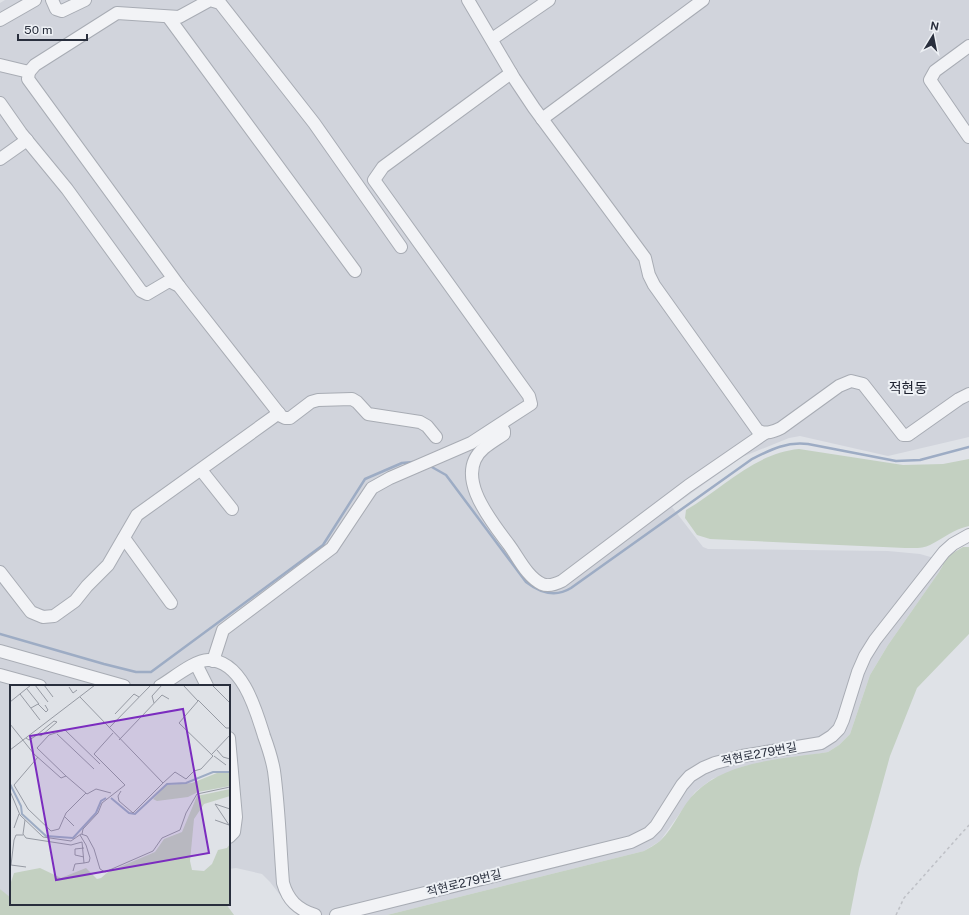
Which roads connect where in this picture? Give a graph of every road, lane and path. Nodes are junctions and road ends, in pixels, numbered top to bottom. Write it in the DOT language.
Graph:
graph roads {
  1 [pos="34,0"];
  2 [pos="52,0"];
  3 [pos="85,0"];
  4 [pos="468,0"];
  5 [pos="549,0"];
  6 [pos="703,0"];
  7 [pos="169,18"];
  8 [pos="0,20"];
  9 [pos="492,39"];
  10 [pos="969,46"];
  11 [pos="0,65"];
  12 [pos="29,72"];
  13 [pos="511,73"];
  14 [pos="0,103"];
  15 [pos="542,119"];
  16 [pos="969,137"];
  17 [pos="27,140"];
  18 [pos="0,159"];
  19 [pos="401,247"];
  20 [pos="355,271"];
  21 [pos="179,286"];
  22 [pos="969,394"];
  23 [pos="279,413"];
  24 [pos="500,425"];
  25 [pos="765,433"];
  26 [pos="436,437"];
  27 [pos="201,470"];
  28 [pos="232,510"];
  29 [pos="969,535"];
  30 [pos="124,538"];
  31 [pos="0,572"];
  32 [pos="171,603"];
  33 [pos="0,651"];
  34 [pos="213,661"];
  35 [pos="196,664"];
  36 [pos="0,675"];
  37 [pos="36,685"];
  38 [pos="120,685"];
  39 [pos="162,685"];
  40 [pos="206,685"];
  41 [pos="230,749"];
  42 [pos="969,825"];
  43 [pos="230,836"];
  44 [pos="315,915"];
  45 [pos="336,915"];
  46 [pos="896,915"];
  1 -- 8 [label="street"];
  2 -- 3 [label="street"];
  4 -- 9 [label="street"];
  5 -- 9 [label="street"];
  6 -- 15 [label="street"];
  7 -- 12 [label="street"];
  7 -- 19 [label="street"];
  7 -- 20 [label="street"];
  9 -- 13 [label="street"];
  10 -- 16 [label="street"];
  11 -- 12 [label="street"];
  12 -- 21 [label="street"];
  13 -- 15 [label="street"];
  13 -- 24 [label="street"];
  14 -- 17 [label="street"];
  15 -- 25 [label="street"];
  17 -- 18 [label="street"];
  17 -- 21 [label="street"];
  21 -- 23 [label="street"];
  22 -- 25 [label="street"];
  23 -- 26 [label="street"];
  23 -- 27 [label="street"];
  24 -- 25 [label="street"];
  24 -- 34 [label="street"];
  27 -- 28 [label="street"];
  27 -- 30 [label="street"];
  29 -- 45 [label="street, 적현로279번길"];
  30 -- 31 [label="street"];
  30 -- 32 [label="street"];
  33 -- 38 [label="street"];
  34 -- 35 [label="street"];
  34 -- 44 [label="street"];
  35 -- 39 [label="street"];
  35 -- 40 [label="street"];
  36 -- 37 [label="street"];
  41 -- 43 [label="street"];
  42 -- 46 [label="path"];
}
